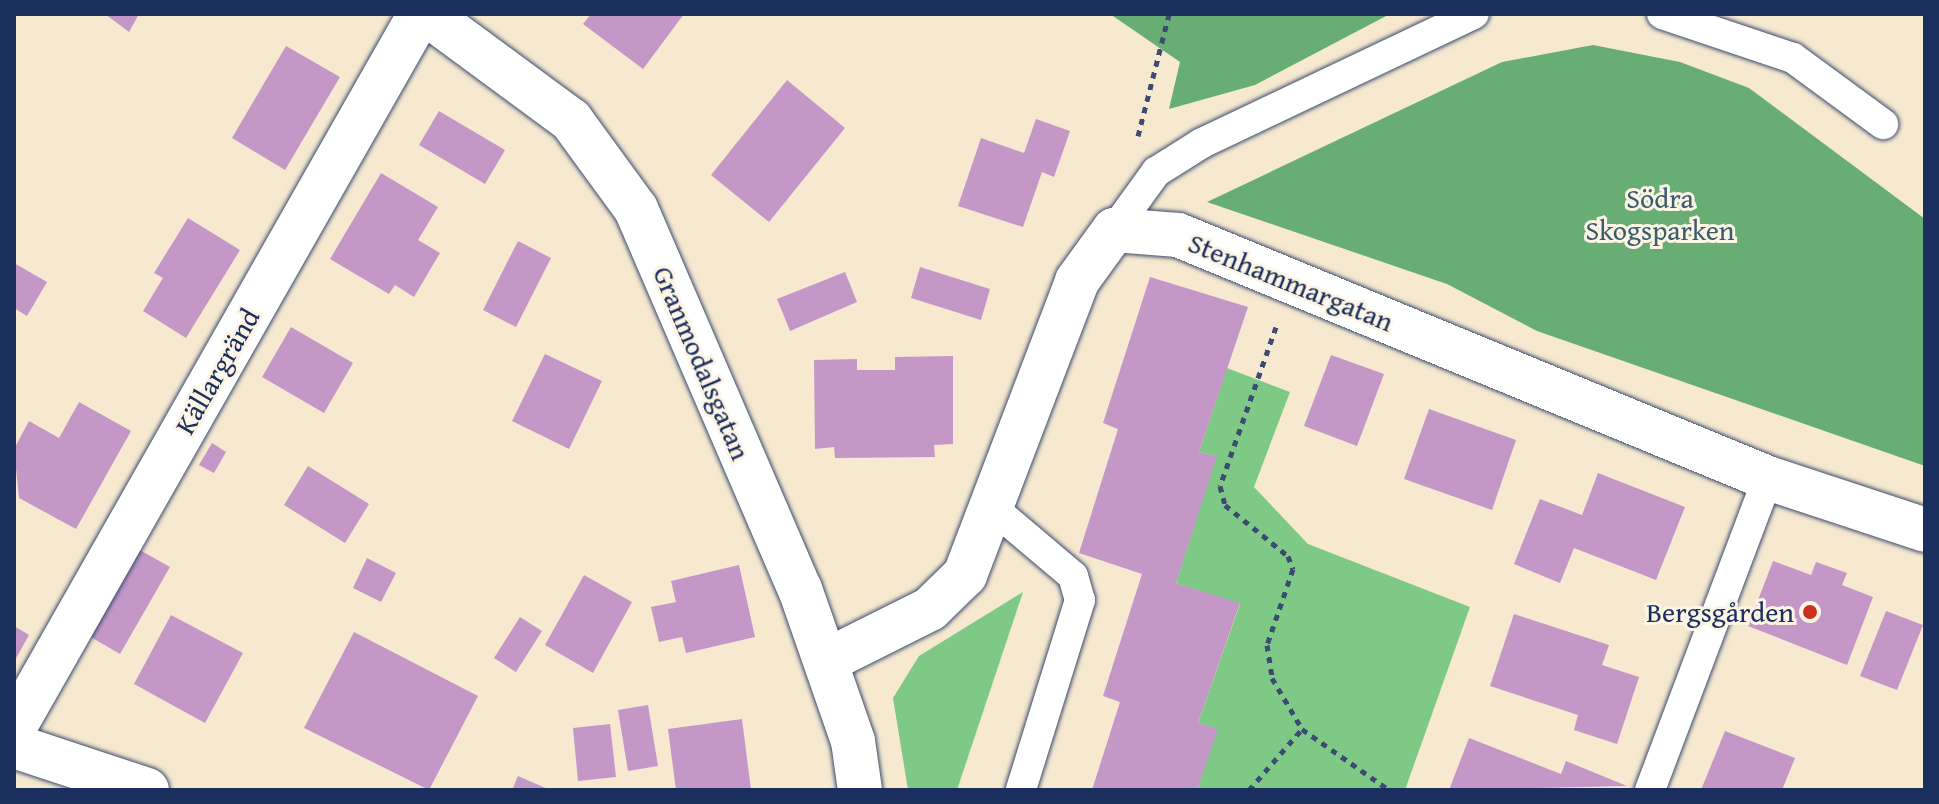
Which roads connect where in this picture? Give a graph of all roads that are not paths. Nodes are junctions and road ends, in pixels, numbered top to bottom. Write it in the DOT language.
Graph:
graph roads {
  1 [pos="420,14"];
  2 [pos="427,14"];
  3 [pos="1474,14"];
  4 [pos="1662,14"];
  5 [pos="1883,124"];
  6 [pos="1114,230"];
  7 [pos="1768,478"];
  8 [pos="995,510"];
  9 [pos="1925,530"];
  10 [pos="826,661"];
  11 [pos="14,728"];
  12 [pos="14,746"];
  13 [pos="147,790"];
  14 [pos="860,790"];
  15 [pos="1021,790"];
  16 [pos="1650,790"];
  1 -- 11 [label="street, Källargränd"];
  2 -- 10 [label="street, Granmodalsgatan"];
  3 -- 6 [label="lane"];
  4 -- 5 [label="lane"];
  6 -- 7 [label="street, Stenhammargatan"];
  6 -- 8 [label="street"];
  7 -- 9 [label="street, Stenhammargatan"];
  7 -- 16 [label="lane"];
  8 -- 10 [label="street"];
  8 -- 15 [label="lane"];
  10 -- 14 [label="street, Granmodalsgatan"];
  12 -- 13 [label="street"];
}
